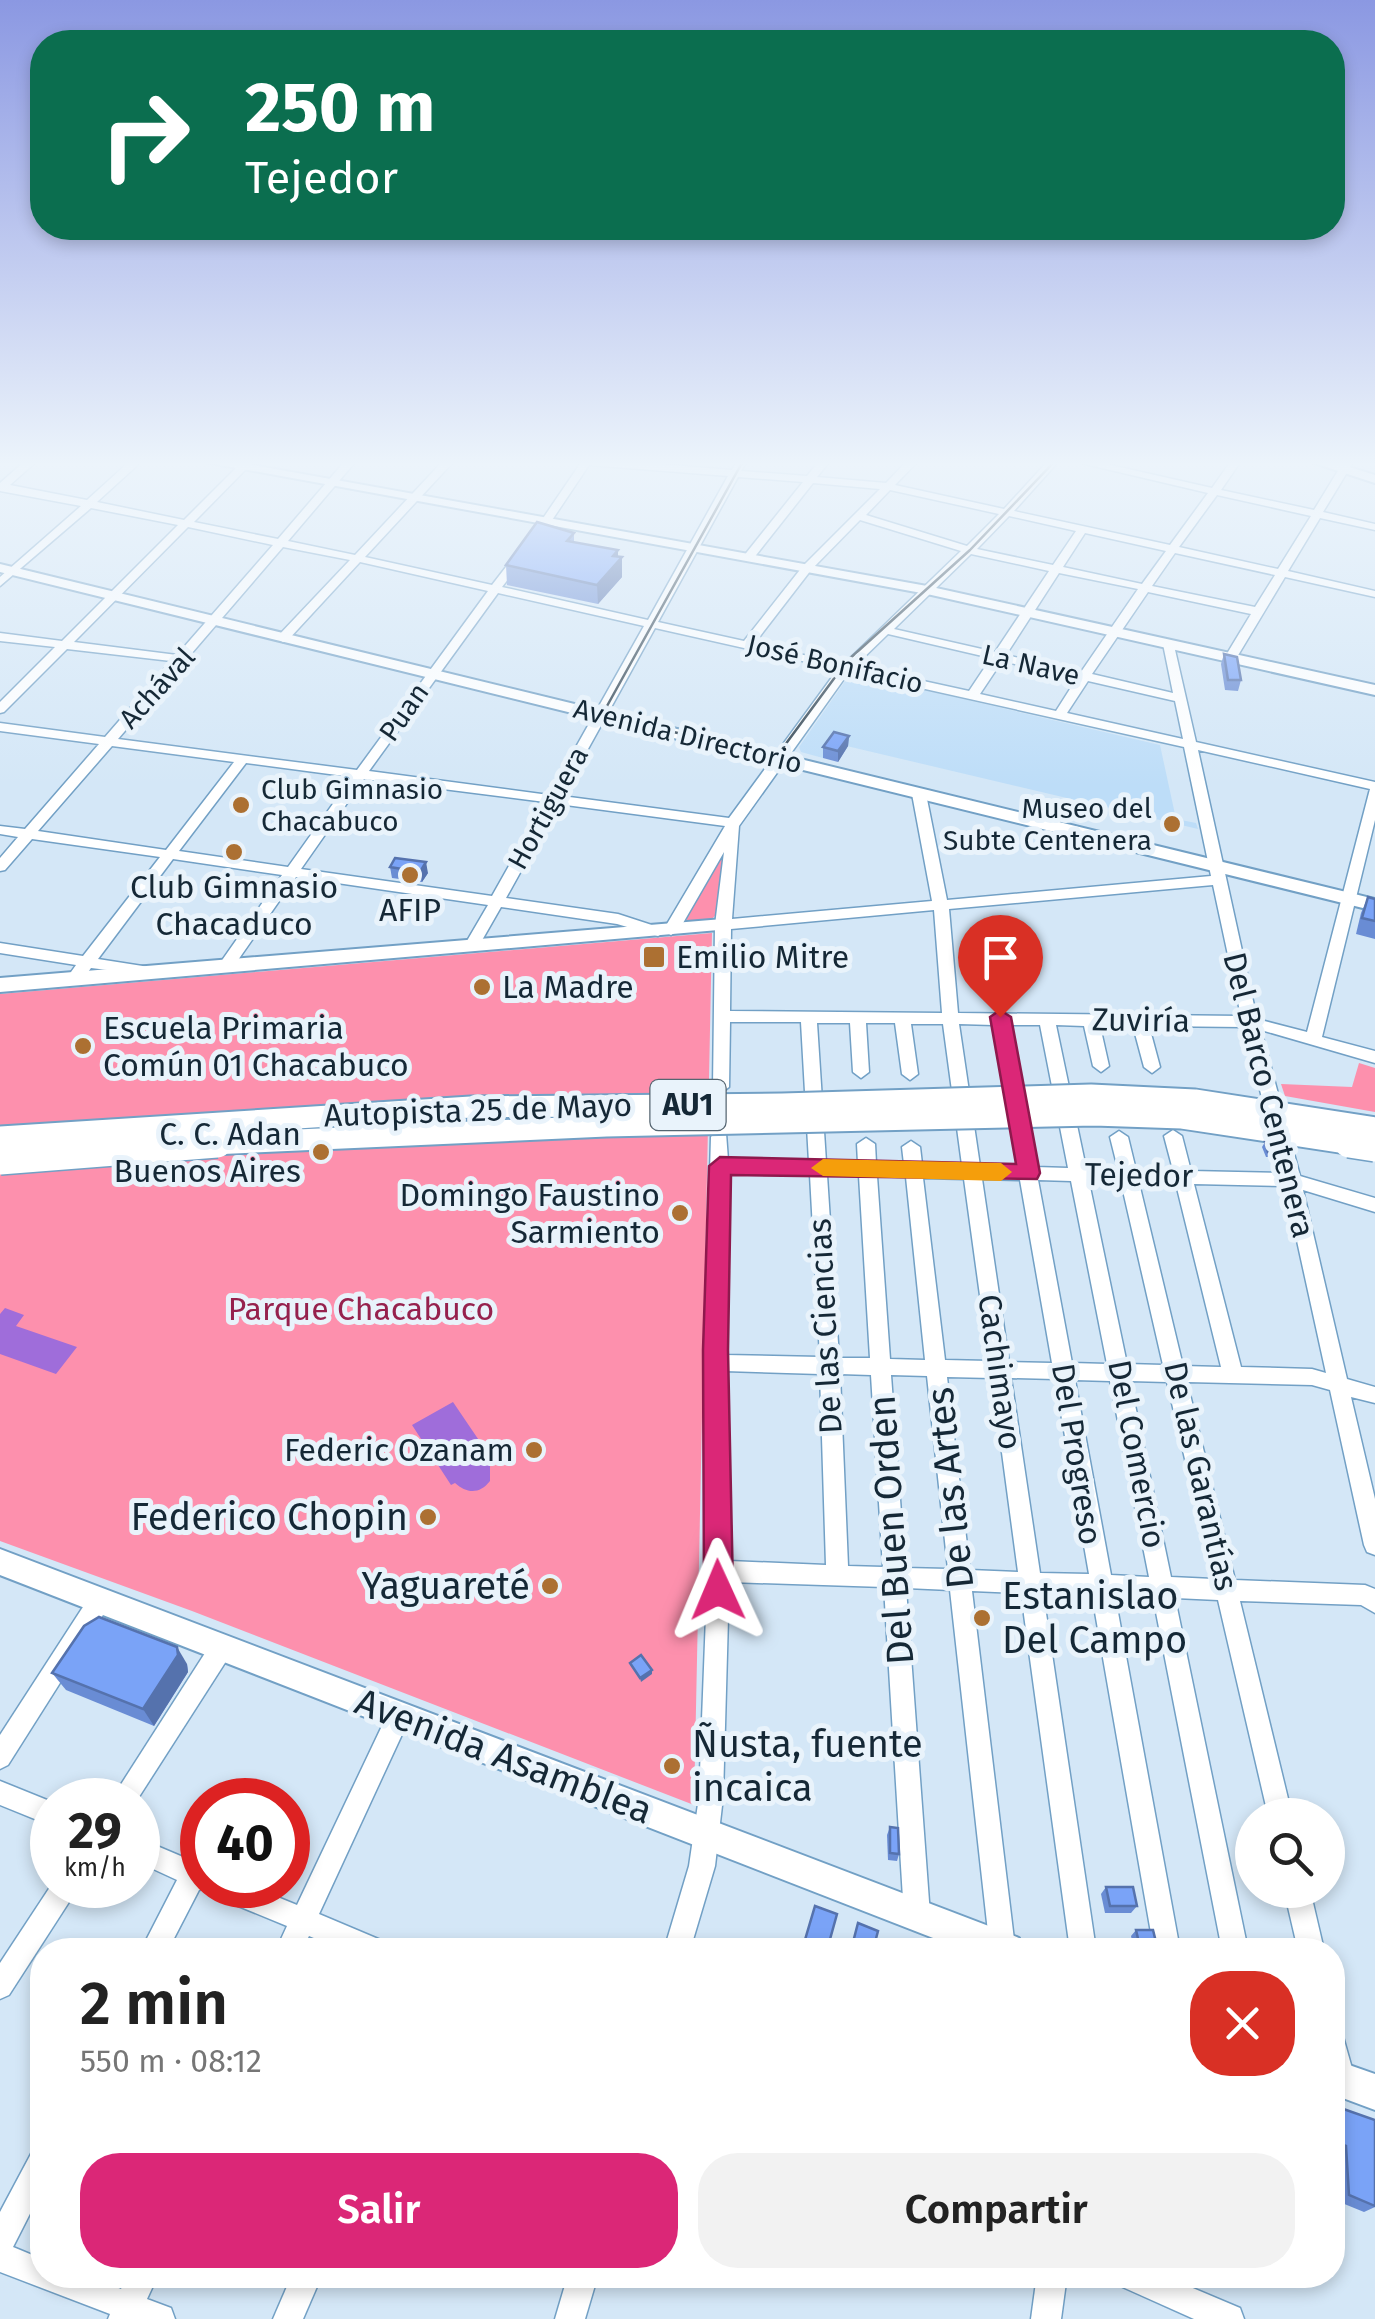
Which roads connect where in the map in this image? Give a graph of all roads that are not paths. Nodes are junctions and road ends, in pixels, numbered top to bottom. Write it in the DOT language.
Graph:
graph roads {
  1 [pos="141,569"];
  2 [pos="260,569"];
  3 [pos="351,569"];
  4 [pos="401,569"];
  5 [pos="511,569"];
  6 [pos="681,569"];
  7 [pos="806,569"];
  8 [pos="814,569"];
  9 [pos="948,569"];
  10 [pos="1057,569"];
  11 [pos="1058,569"];
  12 [pos="1159,569"];
  13 [pos="1263,569"];
  14 [pos="1284,569"];
  15 [pos="1282,573"];
  16 [pos="4,574"];
  17 [pos="1146,588"];
  18 [pos="495,590"];
  19 [pos="926,590"];
  20 [pos="1375,594"];
  21 [pos="114,597"];
  22 [pos="1260,612"];
  23 [pos="1028,613"];
  24 [pos="216,622"];
  25 [pos="652,624"];
  26 [pos="884,630"];
  27 [pos="1113,632"];
  28 [pos="0,637"];
  29 [pos="283,638"];
  30 [pos="747,644"];
  31 [pos="1169,644"];
  32 [pos="64,645"];
  33 [pos="1232,656"];
  34 [pos="1000,658"];
  35 [pos="182,659"];
  36 [pos="848,667"];
  37 [pos="431,674"];
  38 [pos="1082,678"];
  39 [pos="1375,689"];
  40 [pos="973,695"];
  41 [pos="1178,698"];
  42 [pos="0,709"];
  43 [pos="600,714"];
  44 [pos="1060,714"];
  45 [pos="0,726"];
  46 [pos="110,741"];
  47 [pos="1188,743"];
  48 [pos="244,757"];
  49 [pos="780,758"];
  50 [pos="363,772"];
  51 [pos="1375,789"];
  52 [pos="919,794"];
  53 [pos="554,798"];
  54 [pos="734,822"];
  55 [pos="0,830"];
  56 [pos="30,834"];
  57 [pos="173,852"];
  58 [pos="0,867"];
  59 [pos="293,870"];
  60 [pos="1216,874"];
  61 [pos="1349,899"];
  62 [pos="497,901"];
  63 [pos="1375,905"];
  64 [pos="941,908"];
  65 [pos="723,925"];
  66 [pos="664,930"];
  67 [pos="472,946"];
  68 [pos="0,948"];
  69 [pos="226,966"];
  70 [pos="80,971"];
  71 [pos="0,985"];
  72 [pos="722,1016"];
  73 [pos="858,1016"];
  74 [pos="902,1016"];
  75 [pos="950,1016"];
  76 [pos="809,1017"];
  77 [pos="1000,1017"];
  78 [pos="1047,1018"];
  79 [pos="1091,1019"];
  80 [pos="1139,1020"];
  81 [pos="1250,1022"];
  82 [pos="1313,1040"];
  83 [pos="1375,1057"];
  84 [pos="1101,1066"];
  85 [pos="1152,1067"];
  86 [pos="861,1072"];
  87 [pos="910,1074"];
  88 [pos="721,1087"];
  89 [pos="1375,1128"];
  90 [pos="1173,1136"];
  91 [pos="0,1137"];
  92 [pos="720,1137"];
  93 [pos="1119,1137"];
  94 [pos="866,1144"];
  95 [pos="1375,1147"];
  96 [pos="912,1158"];
  97 [pos="0,1160"];
  98 [pos="720,1166"];
  99 [pos="816,1168"];
  100 [pos="867,1169"];
  101 [pos="971,1171"];
  102 [pos="1029,1173"];
  103 [pos="1078,1174"];
  104 [pos="1128,1175"];
  105 [pos="1184,1176"];
  106 [pos="1292,1180"];
  107 [pos="1375,1205"];
  108 [pos="715,1363"];
  109 [pos="830,1366"];
  110 [pos="881,1367"];
  111 [pos="937,1368"];
  112 [pos="1000,1369"];
  113 [pos="1064,1370"];
  114 [pos="1121,1372"];
  115 [pos="1176,1372"];
  116 [pos="1233,1374"];
  117 [pos="1337,1384"];
  118 [pos="1375,1396"];
  119 [pos="1375,1544"];
  120 [pos="0,1562"];
  121 [pos="718,1571"];
  122 [pos="836,1575"];
  123 [pos="894,1576"];
  124 [pos="960,1579"];
  125 [pos="1029,1581"];
  126 [pos="1098,1583"];
  127 [pos="1162,1585"];
  128 [pos="1228,1587"];
  129 [pos="100,1600"];
  130 [pos="1375,1603"];
  131 [pos="222,1647"];
  132 [pos="399,1716"];
  133 [pos="0,1756"];
  134 [pos="137,1778"];
  135 [pos="0,1793"];
  136 [pos="1276,1798"];
  137 [pos="30,1805"];
  138 [pos="708,1834"];
  139 [pos="52,1908"];
  140 [pos="184,1908"];
  141 [pos="270,1908"];
  142 [pos="1301,1908"];
  143 [pos="917,1915"];
  144 [pos="302,1922"];
  145 [pos="32,1938"];
  146 [pos="163,1938"];
  147 [pos="295,1938"];
  148 [pos="343,1938"];
  149 [pos="681,1938"];
  150 [pos="977,1938"];
  151 [pos="1004,1938"];
  152 [pos="1081,1938"];
  153 [pos="1165,1938"];
  154 [pos="1234,1938"];
  155 [pos="1308,1938"];
  156 [pos="30,1941"];
  157 [pos="0,1986"];
  158 [pos="1345,2080"];
  159 [pos="1375,2092"];
  160 [pos="30,2185"];
  161 [pos="0,2242"];
  162 [pos="0,2256"];
  163 [pos="30,2268"];
  164 [pos="75,2288"];
  165 [pos="137,2288"];
  166 [pos="301,2288"];
  167 [pos="579,2288"];
  168 [pos="1050,2288"];
  169 [pos="1158,2288"];
  170 [pos="126,2312"];
  171 [pos="160,2319"];
  172 [pos="288,2319"];
  173 [pos="570,2319"];
  174 [pos="1046,2319"];
  175 [pos="1228,2319"];
  1 -- 21 [label="street"];
  2 -- 24 [label="street, Achával"];
  3 -- 29 [label="street"];
  4 -- 18 [label="street, José Bonifacio"];
  5 -- 18 [label="street, Puan"];
  6 -- 25 [label="street, Hortiguera"];
  7 -- 30 [label="street"];
  8 -- 19 [label="main road"];
  9 -- 19 [label="street"];
  10 -- 23 [label="street"];
  11 -- 17 [label="street"];
  12 -- 17 [label="street"];
  13 -- 15 [label="street"];
  14 -- 15 [label="street"];
  15 -- 20 [label="street"];
  15 -- 22 [label="street"];
  16 -- 21 [label="main road, Avenida Directorio"];
  17 -- 22 [label="street"];
  17 -- 27 [label="street"];
  18 -- 25 [label="street, José Bonifacio"];
  18 -- 37 [label="street, Puan"];
  19 -- 23 [label="main road"];
  19 -- 26 [label="street"];
  21 -- 24 [label="main road, Avenida Directorio"];
  21 -- 32 [label="street"];
  22 -- 33 [label="street"];
  23 -- 27 [label="main road"];
  23 -- 34 [label="street"];
  24 -- 29 [label="main road, Avenida Directorio"];
  24 -- 35 [label="street, Achával"];
  25 -- 30 [label="street, José Bonifacio"];
  25 -- 43 [label="street, Hortiguera"];
  26 -- 34 [label="street, La Nave"];
  26 -- 36 [label="street"];
  27 -- 31 [label="main road"];
  27 -- 38 [label="street"];
  28 -- 32 [label="street"];
  29 -- 37 [label="main road, Avenida Directorio"];
  30 -- 36 [label="street, José Bonifacio"];
  31 -- 33 [label="main road"];
  31 -- 41 [label="street, Del Barco Centenera"];
  32 -- 35 [label="street"];
  32 -- 42 [label="street"];
  33 -- 39 [label="main road"];
  34 -- 38 [label="street, La Nave"];
  34 -- 40 [label="street"];
  35 -- 46 [label="street, Achával"];
  36 -- 40 [label="street, José Bonifacio"];
  36 -- 49 [label="street"];
  37 -- 43 [label="main road, Avenida Directorio"];
  37 -- 50 [label="street, Puan"];
  38 -- 41 [label="street, La Nave"];
  38 -- 44 [label="street"];
  40 -- 44 [label="street, José Bonifacio"];
  41 -- 47 [label="street, Del Barco Centenera"];
  43 -- 49 [label="main road, Avenida Directorio"];
  43 -- 53 [label="street, Hortiguera"];
  44 -- 47 [label="street, José Bonifacio"];
  45 -- 46 [label="street"];
  46 -- 48 [label="street"];
  46 -- 56 [label="street, Achával"];
  47 -- 51 [label="street, José Bonifacio"];
  47 -- 60 [label="street, Del Barco Centenera"];
  48 -- 50 [label="street"];
  48 -- 57 [label="street"];
  49 -- 52 [label="main road, Avenida Directorio"];
  49 -- 54 [label="street"];
  50 -- 53 [label="street"];
  50 -- 59 [label="street, Puan"];
  51 -- 61 [label="street"];
  52 -- 60 [label="main road, Avenida Directorio"];
  52 -- 64 [label="street, Cachimayo"];
  53 -- 54 [label="street"];
  53 -- 62 [label="street, Hortiguera"];
  54 -- 65 [label="street"];
  54 -- 66 [label="street"];
  55 -- 56 [label="street"];
  56 -- 57 [label="street"];
  56 -- 58 [label="street, Achával"];
  57 -- 59 [label="street"];
  57 -- 70 [label="street"];
  59 -- 62 [label="street"];
  59 -- 69 [label="street, Puan"];
  60 -- 61 [label="main road, Avenida Directorio"];
  60 -- 64 [label="street"];
  60 -- 81 [label="street, Del Barco Centenera"];
  61 -- 63 [label="main road, Avenida Directorio"];
  61 -- 82 [label="street"];
  62 -- 66 [label="street"];
  62 -- 67 [label="street, Hortiguera"];
  64 -- 65 [label="street"];
  64 -- 75 [label="street, Cachimayo"];
  65 -- 66 [label="main road"];
  65 -- 72 [label="street"];
  66 -- 67 [label="main road"];
  67 -- 69 [label="main road"];
  68 -- 70 [label="street"];
  69 -- 70 [label="main road"];
  70 -- 71 [label="main road"];
  72 -- 76 [label="street, Zuviría"];
  72 -- 88 [label="street"];
  73 -- 74 [label="street, Zuviría"];
  73 -- 76 [label="street, Zuviría"];
  73 -- 86 [label="street"];
  74 -- 75 [label="street, Zuviría"];
  74 -- 87 [label="street"];
  75 -- 77 [label="street, Zuviría"];
  75 -- 101 [label="street, Cachimayo"];
  76 -- 99 [label="street, De las Ciencias"];
  77 -- 78 [label="street, Zuviría"];
  77 -- 102 [label="street, Del Progreso"];
  78 -- 79 [label="street, Zuviría"];
  78 -- 103 [label="street, Del Comercio"];
  79 -- 80 [label="street, Zuviría"];
  79 -- 84 [label="street"];
  80 -- 81 [label="street, Zuviría"];
  80 -- 85 [label="street"];
  81 -- 82 [label="street, Zuviría"];
  81 -- 106 [label="street, Del Barco Centenera"];
  82 -- 83 [label="street, Zuviría"];
  89 -- 91 [label="highway, Autopista 25 de Mayo / AU1, bridge"];
  90 -- 105 [label="street"];
  92 -- 98 [label="street"];
  93 -- 104 [label="street, De las Garantías"];
  94 -- 100 [label="street, Del Buen Orden"];
  95 -- 97 [label="highway, Autopista 25 de Mayo / AU1, bridge"];
  96 -- 100 [label="street, Tejedor"];
  96 -- 101 [label="street, Tejedor"];
  96 -- 111 [label="street, De las Artes"];
  98 -- 99 [label="street, Tejedor"];
  98 -- 108 [label="street"];
  99 -- 100 [label="street, Tejedor"];
  99 -- 109 [label="street, De las Ciencias"];
  100 -- 110 [label="street, Del Buen Orden"];
  101 -- 102 [label="street, Tejedor"];
  101 -- 112 [label="street, Cachimayo"];
  102 -- 103 [label="street, Tejedor"];
  102 -- 113 [label="street, Del Progreso"];
  103 -- 104 [label="street, Tejedor"];
  103 -- 114 [label="street, Del Comercio"];
  104 -- 105 [label="street, Tejedor"];
  104 -- 115 [label="street, De las Garantías"];
  105 -- 106 [label="street, Tejedor"];
  105 -- 116 [label="street"];
  106 -- 107 [label="street, Tejedor"];
  106 -- 117 [label="street, Del Barco Centenera"];
  108 -- 109 [label="street"];
  108 -- 121 [label="street"];
  109 -- 110 [label="street"];
  109 -- 122 [label="street, De las Ciencias"];
  110 -- 111 [label="street"];
  110 -- 123 [label="street, Del Buen Orden"];
  111 -- 112 [label="street"];
  111 -- 124 [label="street, De las Artes"];
  112 -- 113 [label="street"];
  112 -- 125 [label="street, Cachimayo"];
  113 -- 114 [label="street"];
  113 -- 126 [label="street, Del Progreso"];
  114 -- 115 [label="street"];
  114 -- 127 [label="street, Del Comercio"];
  115 -- 116 [label="street"];
  115 -- 128 [label="street, De las Garantías"];
  116 -- 117 [label="street"];
  117 -- 118 [label="street"];
  117 -- 119 [label="street, Del Barco Centenera"];
  120 -- 129 [label="main road, Avenida Asamblea"];
  121 -- 122 [label="street"];
  121 -- 138 [label="street"];
  122 -- 123 [label="street"];
  123 -- 124 [label="street"];
  123 -- 143 [label="street, Del Buen Orden"];
  124 -- 125 [label="street"];
  124 -- 151 [label="street, De las Artes"];
  125 -- 126 [label="street"];
  125 -- 152 [label="street, Cachimayo"];
  126 -- 127 [label="street"];
  126 -- 153 [label="street, Del Progreso"];
  127 -- 128 [label="street"];
  127 -- 154 [label="street, Del Comercio"];
  128 -- 130 [label="street"];
  128 -- 136 [label="street, De las Garantías"];
  129 -- 131 [label="main road, Avenida Asamblea"];
  129 -- 133 [label="street"];
  131 -- 132 [label="main road, Avenida Asamblea"];
  131 -- 134 [label="street"];
  132 -- 138 [label="main road, Avenida Asamblea"];
  132 -- 144 [label="street"];
  135 -- 137 [label="street"];
  138 -- 143 [label="main road, Avenida Asamblea"];
  138 -- 149 [label="street"];
  139 -- 145 [label="street"];
  140 -- 146 [label="street"];
  141 -- 144 [label="street"];
  142 -- 155 [label="street"];
  143 -- 150 [label="main road, Avenida Asamblea"];
  144 -- 147 [label="street"];
  144 -- 148 [label="street"];
  156 -- 157 [label="street"];
  158 -- 159 [label="main road"];
  160 -- 161 [label="street"];
  162 -- 163 [label="street"];
  164 -- 170 [label="street"];
  165 -- 170 [label="street"];
  166 -- 172 [label="street"];
  167 -- 173 [label="street"];
  168 -- 174 [label="street"];
  169 -- 175 [label="street"];
  170 -- 171 [label="street"];
}
